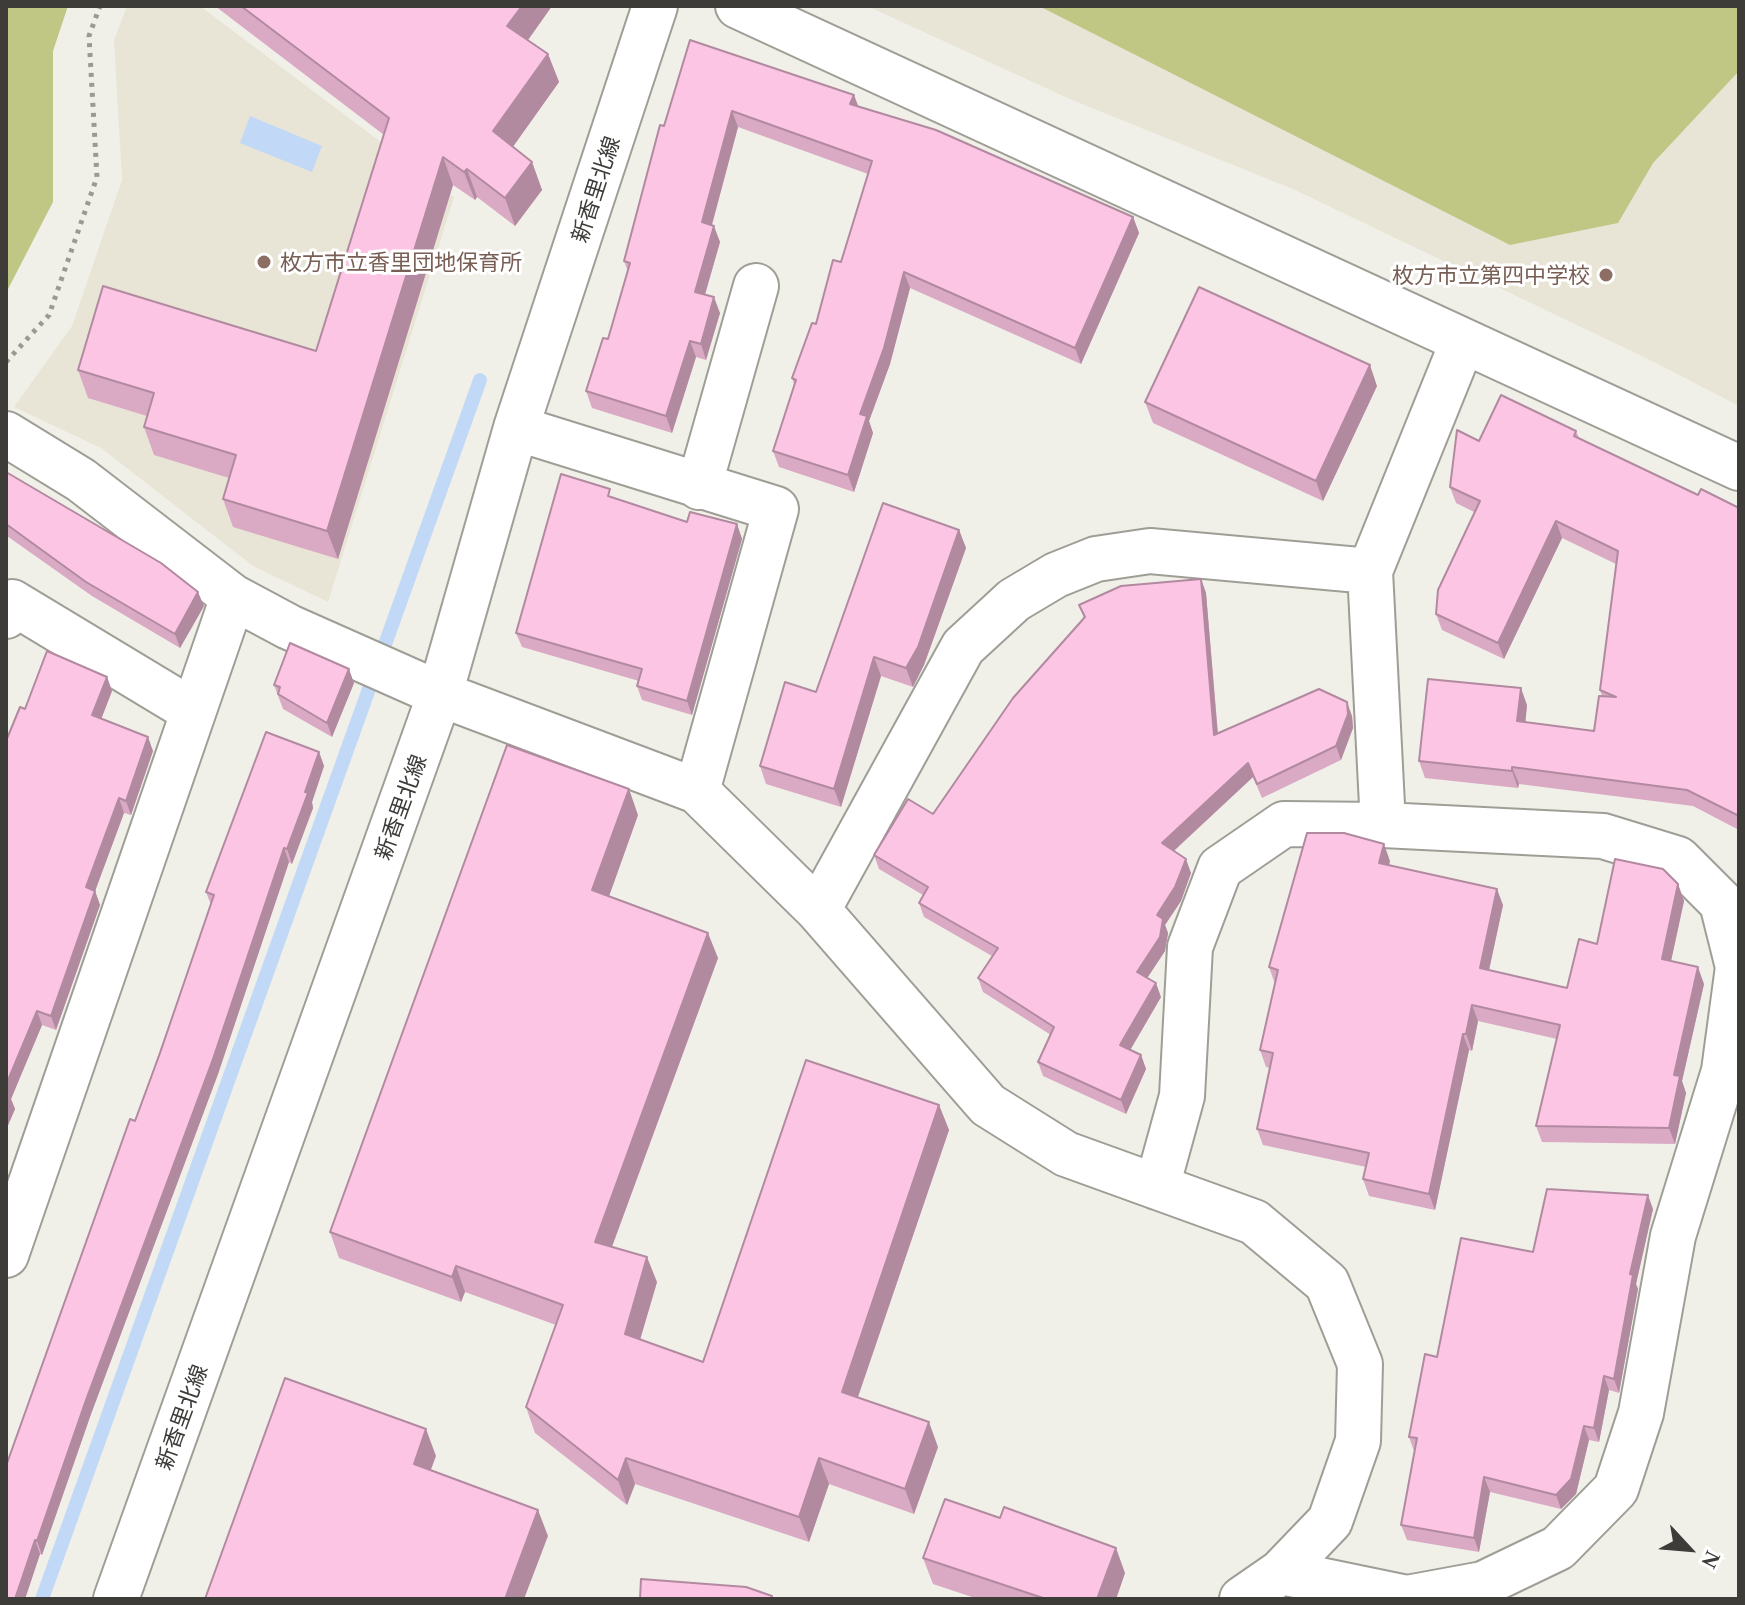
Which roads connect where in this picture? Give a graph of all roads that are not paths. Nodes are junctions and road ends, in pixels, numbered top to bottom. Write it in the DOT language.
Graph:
graph roads {
  1 [pos="655,6"];
  2 [pos="738,6"];
  3 [pos="756,286"];
  4 [pos="1463,341"];
  5 [pos="516,428"];
  6 [pos="6,434"];
  7 [pos="1739,468"];
  8 [pos="699,487"];
  9 [pos="1370,571"];
  10 [pos="233,597"];
  11 [pos="6,616"];
  12 [pos="424,687"];
  13 [pos="191,710"];
  14 [pos="697,791"];
  15 [pos="1383,825"];
  16 [pos="818,910"];
  17 [pos="1157,1187"];
  18 [pos="6,1255"];
  19 [pos="1281,1572"];
  20 [pos="116,1599"];
  21 [pos="1242,1599"];
  1 -- 5 [label="street, 新香里北線"];
  2 -- 4 [label="street"];
  3 -- 8 [label="street"];
  4 -- 7 [label="street"];
  4 -- 9 [label="street"];
  5 -- 8 [label="street"];
  5 -- 12 [label="street, 新香里北線"];
  6 -- 10 [label="street"];
  8 -- 14 [label="street"];
  9 -- 15 [label="street"];
  9 -- 16 [label="street"];
  10 -- 12 [label="street"];
  10 -- 13 [label="street"];
  11 -- 13 [label="street"];
  12 -- 14 [label="street"];
  12 -- 20 [label="street, 新香里北線"];
  13 -- 18 [label="street"];
  14 -- 16 [label="street"];
  15 -- 17 [label="street"];
  15 -- 19 [label="street"];
  16 -- 17 [label="street"];
  17 -- 19 [label="street"];
  19 -- 21 [label="street"];
}
